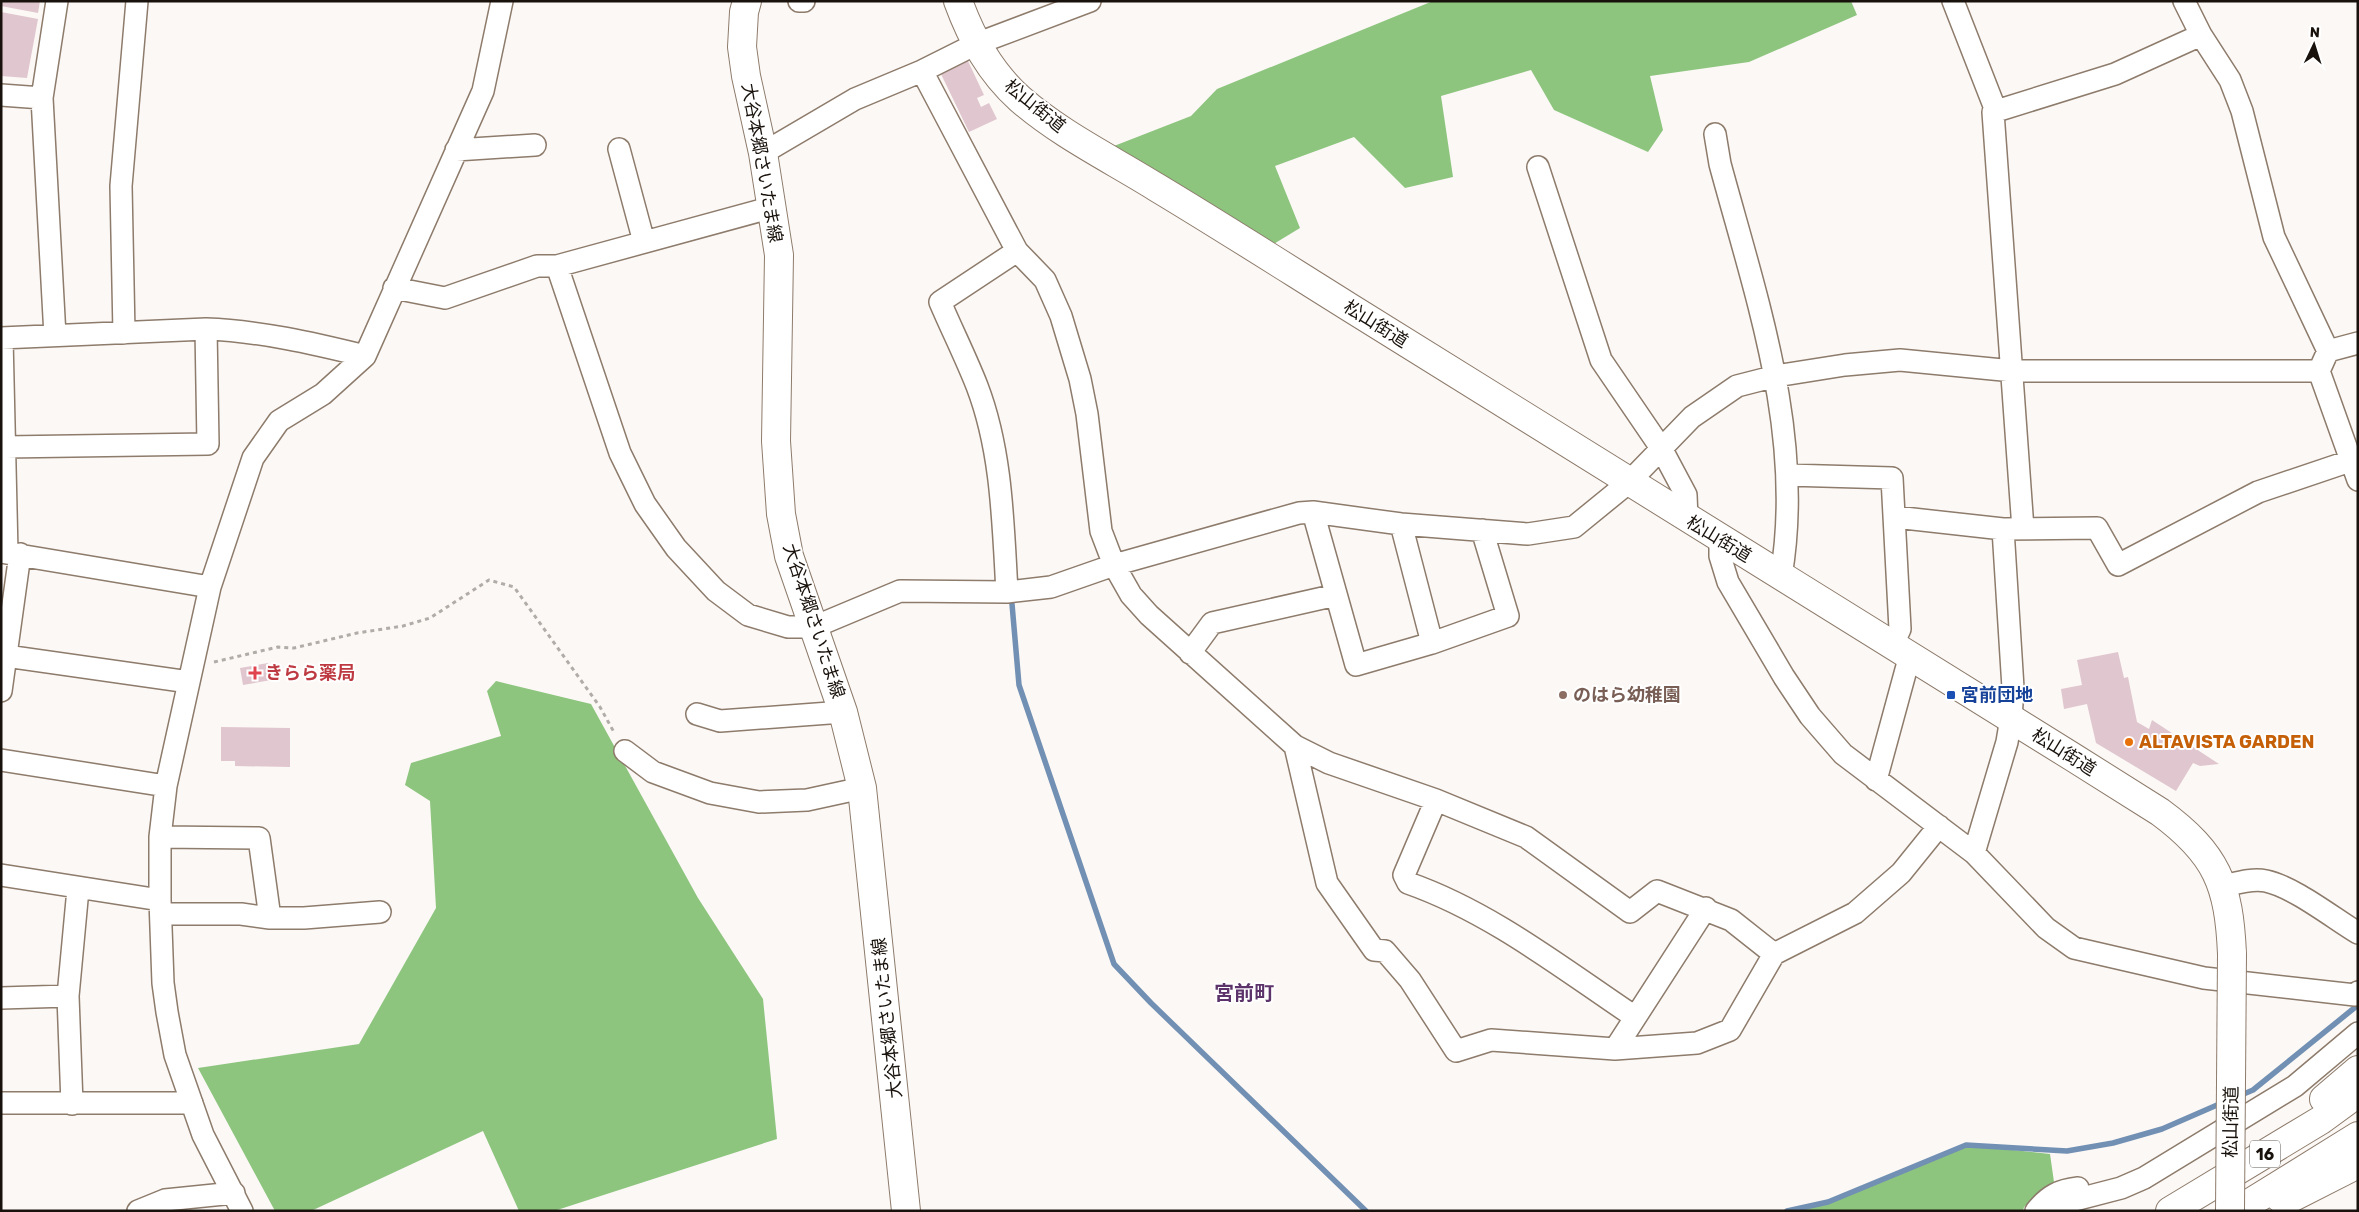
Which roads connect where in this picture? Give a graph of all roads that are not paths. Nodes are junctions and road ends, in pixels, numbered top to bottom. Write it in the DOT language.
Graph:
graph roads {
  1 [pos="57,1"];
  2 [pos="137,1"];
  3 [pos="501,1"];
  4 [pos="747,1"];
  5 [pos="799,1"];
  6 [pos="804,1"];
  7 [pos="958,1"];
  8 [pos="1090,1"];
  9 [pos="1953,1"];
  10 [pos="2184,1"];
  11 [pos="2201,34"];
  12 [pos="976,44"];
  13 [pos="922,71"];
  14 [pos="1,95"];
  15 [pos="42,98"];
  16 [pos="1996,111"];
  17 [pos="1715,134"];
  18 [pos="535,145"];
  19 [pos="619,148"];
  20 [pos="456,150"];
  21 [pos="763,152"];
  22 [pos="1538,167"];
  23 [pos="773,207"];
  24 [pos="644,242"];
  25 [pos="1018,251"];
  26 [pos="558,266"];
  27 [pos="394,288"];
  28 [pos="206,329"];
  29 [pos="124,333"];
  30 [pos="56,336"];
  31 [pos="2,338"];
  32 [pos="2358,343"];
  33 [pos="2328,351"];
  34 [pos="364,356"];
  35 [pos="2013,371"];
  36 [pos="2319,371"];
  37 [pos="1776,376"];
  38 [pos="5,447"];
  39 [pos="1661,448"];
  40 [pos="2354,470"];
  41 [pos="1788,475"];
  42 [pos="1628,483"];
  43 [pos="1313,512"];
  44 [pos="1895,517"];
  45 [pos="1687,519"];
  46 [pos="1401,524"];
  47 [pos="2013,529"];
  48 [pos="1482,530"];
  49 [pos="1720,540"];
  50 [pos="10,553"];
  51 [pos="1114,565"];
  52 [pos="1781,576"];
  53 [pos="210,587"];
  54 [pos="1007,592"];
  55 [pos="1336,595"];
  56 [pos="814,627"];
  57 [pos="1432,643"];
  58 [pos="1901,649"];
  59 [pos="1190,653"];
  60 [pos="6,656"];
  61 [pos="191,672"];
  62 [pos="1,690"];
  63 [pos="844,712"];
  64 [pos="697,714"];
  65 [pos="2010,718"];
  66 [pos="1296,746"];
  67 [pos="625,751"];
  68 [pos="1,760"];
  69 [pos="1876,780"];
  70 [pos="166,786"];
  71 [pos="862,788"];
  72 [pos="1436,800"];
  73 [pos="1939,826"];
  74 [pos="160,837"];
  75 [pos="1974,853"];
  76 [pos="1,875"];
  77 [pos="2224,886"];
  78 [pos="78,888"];
  79 [pos="161,907"];
  80 [pos="1706,908"];
  81 [pos="380,912"];
  82 [pos="270,918"];
  83 [pos="2358,933"];
  84 [pos="1774,954"];
  85 [pos="2358,992"];
  86 [pos="68,996"];
  87 [pos="1,998"];
  88 [pos="1635,1017"];
  89 [pos="2358,1033"];
  90 [pos="1615,1049"];
  91 [pos="2358,1070"];
  92 [pos="2358,1093"];
  93 [pos="192,1103"];
  94 [pos="1,1104"];
  95 [pos="72,1104"];
  96 [pos="2358,1136"];
  97 [pos="2358,1164"];
  98 [pos="2247,1165"];
  99 [pos="2100,1193"];
  100 [pos="238,1202"];
  101 [pos="2248,1205"];
  102 [pos="138,1211"];
  103 [pos="906,1211"];
  104 [pos="2036,1211"];
  105 [pos="2057,1211"];
  106 [pos="2170,1211"];
  107 [pos="2230,1211"];
  1 -- 15 [label="street"];
  2 -- 29 [label="street"];
  3 -- 20 [label="street"];
  4 -- 21 [label="main road, 大谷本郷さいたま線"];
  5 -- 6 [label="street"];
  7 -- 12 [label="main road, 松山街道"];
  8 -- 12 [label="street"];
  9 -- 16 [label="street"];
  10 -- 11 [label="street"];
  11 -- 16 [label="street"];
  11 -- 33 [label="street"];
  12 -- 13 [label="street"];
  12 -- 42 [label="main road, 松山街道"];
  13 -- 21 [label="street"];
  13 -- 25 [label="street"];
  14 -- 15 [label="street"];
  15 -- 30 [label="street"];
  16 -- 35 [label="street"];
  17 -- 37 [label="street"];
  18 -- 20 [label="street"];
  19 -- 24 [label="street"];
  20 -- 27 [label="street"];
  21 -- 23 [label="main road, 大谷本郷さいたま線"];
  22 -- 39 [label="street"];
  23 -- 24 [label="street"];
  23 -- 56 [label="main road, 大谷本郷さいたま線"];
  24 -- 26 [label="street"];
  25 -- 51 [label="street"];
  25 -- 54 [label="street"];
  26 -- 27 [label="street"];
  26 -- 56 [label="street"];
  27 -- 34 [label="street"];
  28 -- 29 [label="street"];
  28 -- 34 [label="street"];
  28 -- 38 [label="street"];
  29 -- 30 [label="street"];
  30 -- 31 [label="street"];
  31 -- 38 [label="street"];
  32 -- 33 [label="street"];
  33 -- 36 [label="street"];
  34 -- 53 [label="street"];
  35 -- 36 [label="street"];
  35 -- 37 [label="street"];
  35 -- 47 [label="street"];
  36 -- 40 [label="street"];
  37 -- 39 [label="street"];
  37 -- 41 [label="street"];
  38 -- 50 [label="street"];
  39 -- 42 [label="street"];
  39 -- 45 [label="street"];
  40 -- 47 [label="street"];
  41 -- 44 [label="street"];
  41 -- 52 [label="street"];
  42 -- 45 [label="main road, 松山街道"];
  42 -- 48 [label="street"];
  43 -- 46 [label="street"];
  43 -- 51 [label="street"];
  43 -- 55 [label="street"];
  44 -- 47 [label="street"];
  44 -- 58 [label="street"];
  45 -- 49 [label="main road, 松山街道"];
  46 -- 48 [label="street"];
  46 -- 57 [label="street"];
  47 -- 65 [label="street"];
  48 -- 57 [label="street"];
  49 -- 52 [label="main road, 松山街道"];
  49 -- 69 [label="street"];
  50 -- 53 [label="street"];
  50 -- 60 [label="street"];
  51 -- 54 [label="street"];
  51 -- 59 [label="street"];
  52 -- 58 [label="main road, 松山街道"];
  53 -- 61 [label="street"];
  54 -- 56 [label="street"];
  55 -- 57 [label="street"];
  55 -- 59 [label="street"];
  56 -- 63 [label="main road, 大谷本郷さいたま線"];
  58 -- 65 [label="main road, 松山街道"];
  58 -- 69 [label="street"];
  59 -- 66 [label="street"];
  60 -- 61 [label="street"];
  60 -- 62 [label="street"];
  61 -- 70 [label="street"];
  63 -- 64 [label="street"];
  63 -- 71 [label="main road, 大谷本郷さいたま線"];
  65 -- 75 [label="street"];
  65 -- 77 [label="main road, 松山街道"];
  66 -- 72 [label="street"];
  66 -- 90 [label="street"];
  67 -- 71 [label="street"];
  68 -- 70 [label="street"];
  69 -- 73 [label="street"];
  70 -- 74 [label="street"];
  71 -- 103 [label="main road, 大谷本郷さいたま線"];
  72 -- 80 [label="street"];
  72 -- 88 [label="street"];
  73 -- 75 [label="street"];
  73 -- 84 [label="street"];
  74 -- 79 [label="street"];
  74 -- 82 [label="street"];
  75 -- 85 [label="street"];
  76 -- 78 [label="street"];
  77 -- 83 [label="street"];
  77 -- 107 [label="main road, 松山街道, bridge"];
  78 -- 79 [label="street"];
  78 -- 86 [label="street"];
  79 -- 82 [label="street"];
  79 -- 93 [label="street"];
  80 -- 84 [label="street"];
  80 -- 88 [label="street"];
  81 -- 82 [label="street"];
  84 -- 90 [label="street"];
  86 -- 87 [label="street"];
  86 -- 95 [label="street"];
  88 -- 90 [label="street"];
  89 -- 99 [label="street"];
  91 -- 98 [label="main road"];
  92 -- 98 [label="main road, 16"];
  93 -- 95 [label="street"];
  93 -- 100 [label="street"];
  94 -- 95 [label="street"];
  96 -- 101 [label="main road, 16"];
  97 -- 101 [label="main road"];
  98 -- 106 [label="main road, 16"];
  99 -- 104 [label="street"];
  99 -- 105 [label="street"];
  100 -- 102 [label="street"];
}
